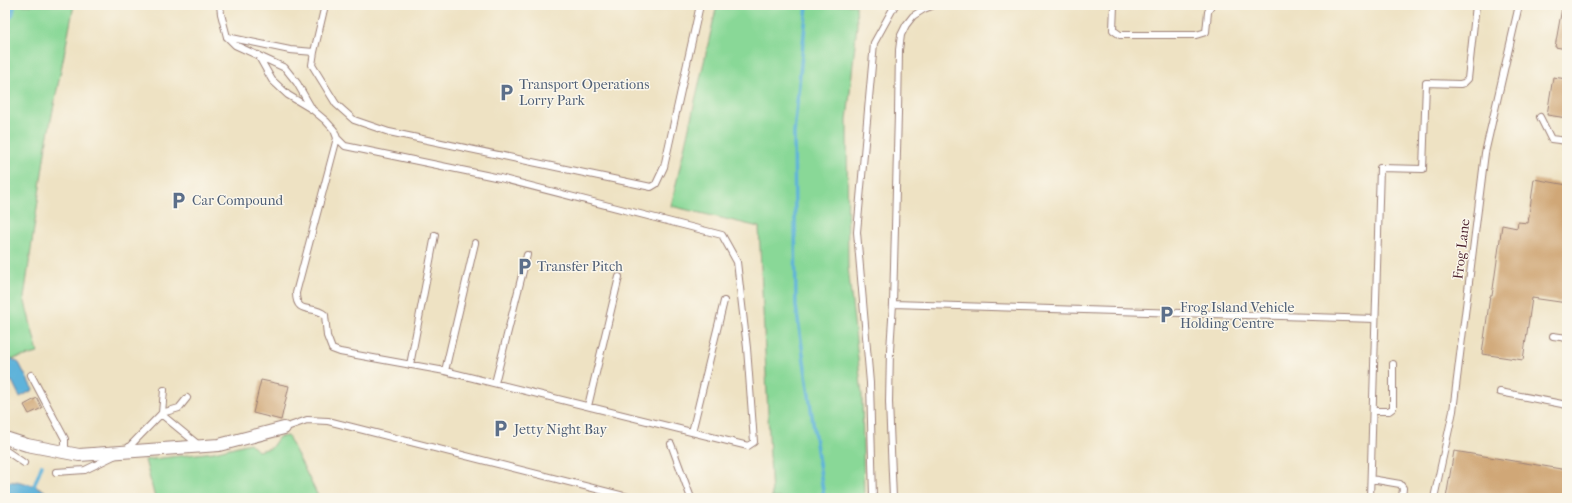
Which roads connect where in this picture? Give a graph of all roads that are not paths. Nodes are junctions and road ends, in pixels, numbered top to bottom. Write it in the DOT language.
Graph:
graph roads {
  1 [pos="220,5"];
  2 [pos="325,5"];
  3 [pos="700,5"];
  4 [pos="895,5"];
  5 [pos="934,5"];
  6 [pos="1114,5"];
  7 [pos="1211,5"];
  8 [pos="1476,5"];
  9 [pos="1519,5"];
  10 [pos="227,37"];
  11 [pos="314,52"];
  12 [pos="258,55"];
  13 [pos="312,110"];
  14 [pos="1540,117"];
  15 [pos="337,138"];
  16 [pos="1567,141"];
  17 [pos="435,235"];
  18 [pos="475,243"];
  19 [pos="527,255"];
  20 [pos="619,277"];
  21 [pos="724,302"];
  22 [pos="893,304"];
  23 [pos="1375,319"];
  24 [pos="1553,336"];
  25 [pos="1567,338"];
  26 [pos="1393,364"];
  27 [pos="410,365"];
  28 [pos="445,371"];
  29 [pos="31,375"];
  30 [pos="495,383"];
  31 [pos="164,390"];
  32 [pos="1500,392"];
  33 [pos="187,398"];
  34 [pos="1567,405"];
  35 [pos="588,406"];
  36 [pos="1373,411"];
  37 [pos="161,413"];
  38 [pos="284,428"];
  39 [pos="692,432"];
  40 [pos="5,438"];
  41 [pos="671,444"];
  42 [pos="201,447"];
  43 [pos="5,450"];
  44 [pos="122,453"];
  45 [pos="66,454"];
  46 [pos="24,463"];
  47 [pos="56,472"];
  48 [pos="1371,479"];
  49 [pos="632,498"];
  50 [pos="691,498"];
  51 [pos="873,498"];
  52 [pos="893,498"];
  53 [pos="1370,498"];
  54 [pos="1402,498"];
  55 [pos="1434,498"];
  1 -- 10 [label="lane"];
  2 -- 11 [label="lane"];
  3 -- 11 [label="lane"];
  4 -- 51 [label="lane"];
  5 -- 22 [label="lane"];
  6 -- 7 [label="lane"];
  8 -- 23 [label="lane"];
  9 -- 55 [label="lane, Frog Lane"];
  10 -- 11 [label="lane"];
  10 -- 12 [label="lane"];
  12 -- 13 [label="lane"];
  12 -- 13 [label="lane"];
  13 -- 15 [label="lane"];
  14 -- 16 [label="lane"];
  15 -- 27 [label="lane"];
  15 -- 39 [label="lane"];
  17 -- 27 [label="lane"];
  18 -- 28 [label="lane"];
  19 -- 30 [label="lane"];
  20 -- 35 [label="lane"];
  21 -- 39 [label="lane"];
  22 -- 23 [label="lane"];
  22 -- 52 [label="lane"];
  23 -- 36 [label="lane"];
  24 -- 25 [label="lane"];
  26 -- 36 [label="lane"];
  27 -- 28 [label="lane"];
  28 -- 30 [label="lane"];
  29 -- 45 [label="lane"];
  30 -- 35 [label="lane"];
  31 -- 37 [label="lane"];
  32 -- 34 [label="lane"];
  33 -- 37 [label="lane"];
  35 -- 39 [label="lane"];
  36 -- 48 [label="lane"];
  37 -- 42 [label="lane"];
  37 -- 44 [label="lane"];
  38 -- 42 [label="street"];
  38 -- 49 [label="lane"];
  40 -- 45 [label="street"];
  41 -- 50 [label="lane"];
  42 -- 44 [label="street"];
  43 -- 46 [label="lane"];
  44 -- 45 [label="street"];
  44 -- 47 [label="lane"];
  48 -- 53 [label="lane"];
  48 -- 54 [label="lane"];
}
